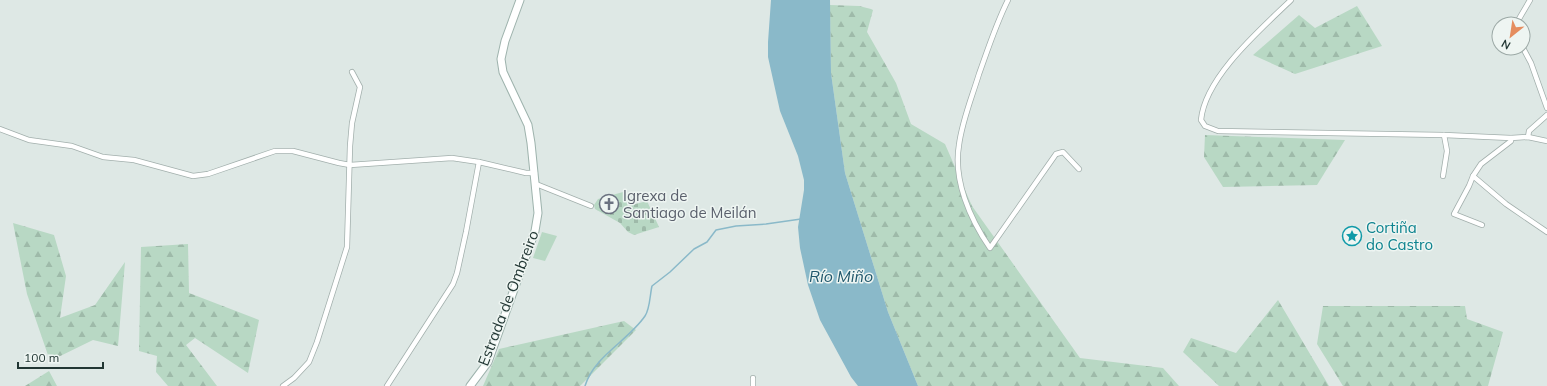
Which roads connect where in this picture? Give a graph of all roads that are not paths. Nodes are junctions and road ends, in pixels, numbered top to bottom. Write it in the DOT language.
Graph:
graph roads {
  1 [pos="520,0"];
  2 [pos="1008,0"];
  3 [pos="1291,0"];
  4 [pos="1530,0"];
  5 [pos="1521,16"];
  6 [pos="1527,56"];
  7 [pos="352,72"];
  8 [pos="1547,108"];
  9 [pos="1547,115"];
  10 [pos="0,129"];
  11 [pos="1444,135"];
  12 [pos="1528,137"];
  13 [pos="1511,138"];
  14 [pos="1547,141"];
  15 [pos="479,162"];
  16 [pos="350,164"];
  17 [pos="1079,169"];
  18 [pos="535,173"];
  19 [pos="1443,176"];
  20 [pos="1473,176"];
  21 [pos="536,184"];
  22 [pos="591,206"];
  23 [pos="1482,225"];
  24 [pos="1547,232"];
  25 [pos="753,378"];
  26 [pos="283,386"];
  27 [pos="387,386"];
  28 [pos="470,386"];
  29 [pos="753,386"];
  1 -- 18 [label="street, Estrada de Ombreiro"];
  2 -- 17 [label="street"];
  3 -- 11 [label="street"];
  4 -- 5 [label="street"];
  6 -- 8 [label="street"];
  7 -- 16 [label="street"];
  9 -- 12 [label="street"];
  10 -- 16 [label="street"];
  11 -- 13 [label="street"];
  11 -- 19 [label="street"];
  12 -- 13 [label="street"];
  12 -- 14 [label="street"];
  13 -- 20 [label="street"];
  15 -- 16 [label="street"];
  15 -- 18 [label="street"];
  15 -- 27 [label="street"];
  16 -- 26 [label="street"];
  18 -- 21 [label="street, Estrada de Ombreiro"];
  20 -- 23 [label="street"];
  20 -- 24 [label="street"];
  21 -- 22 [label="street"];
  21 -- 28 [label="street, Estrada de Ombreiro"];
  25 -- 29 [label="street"];
}
